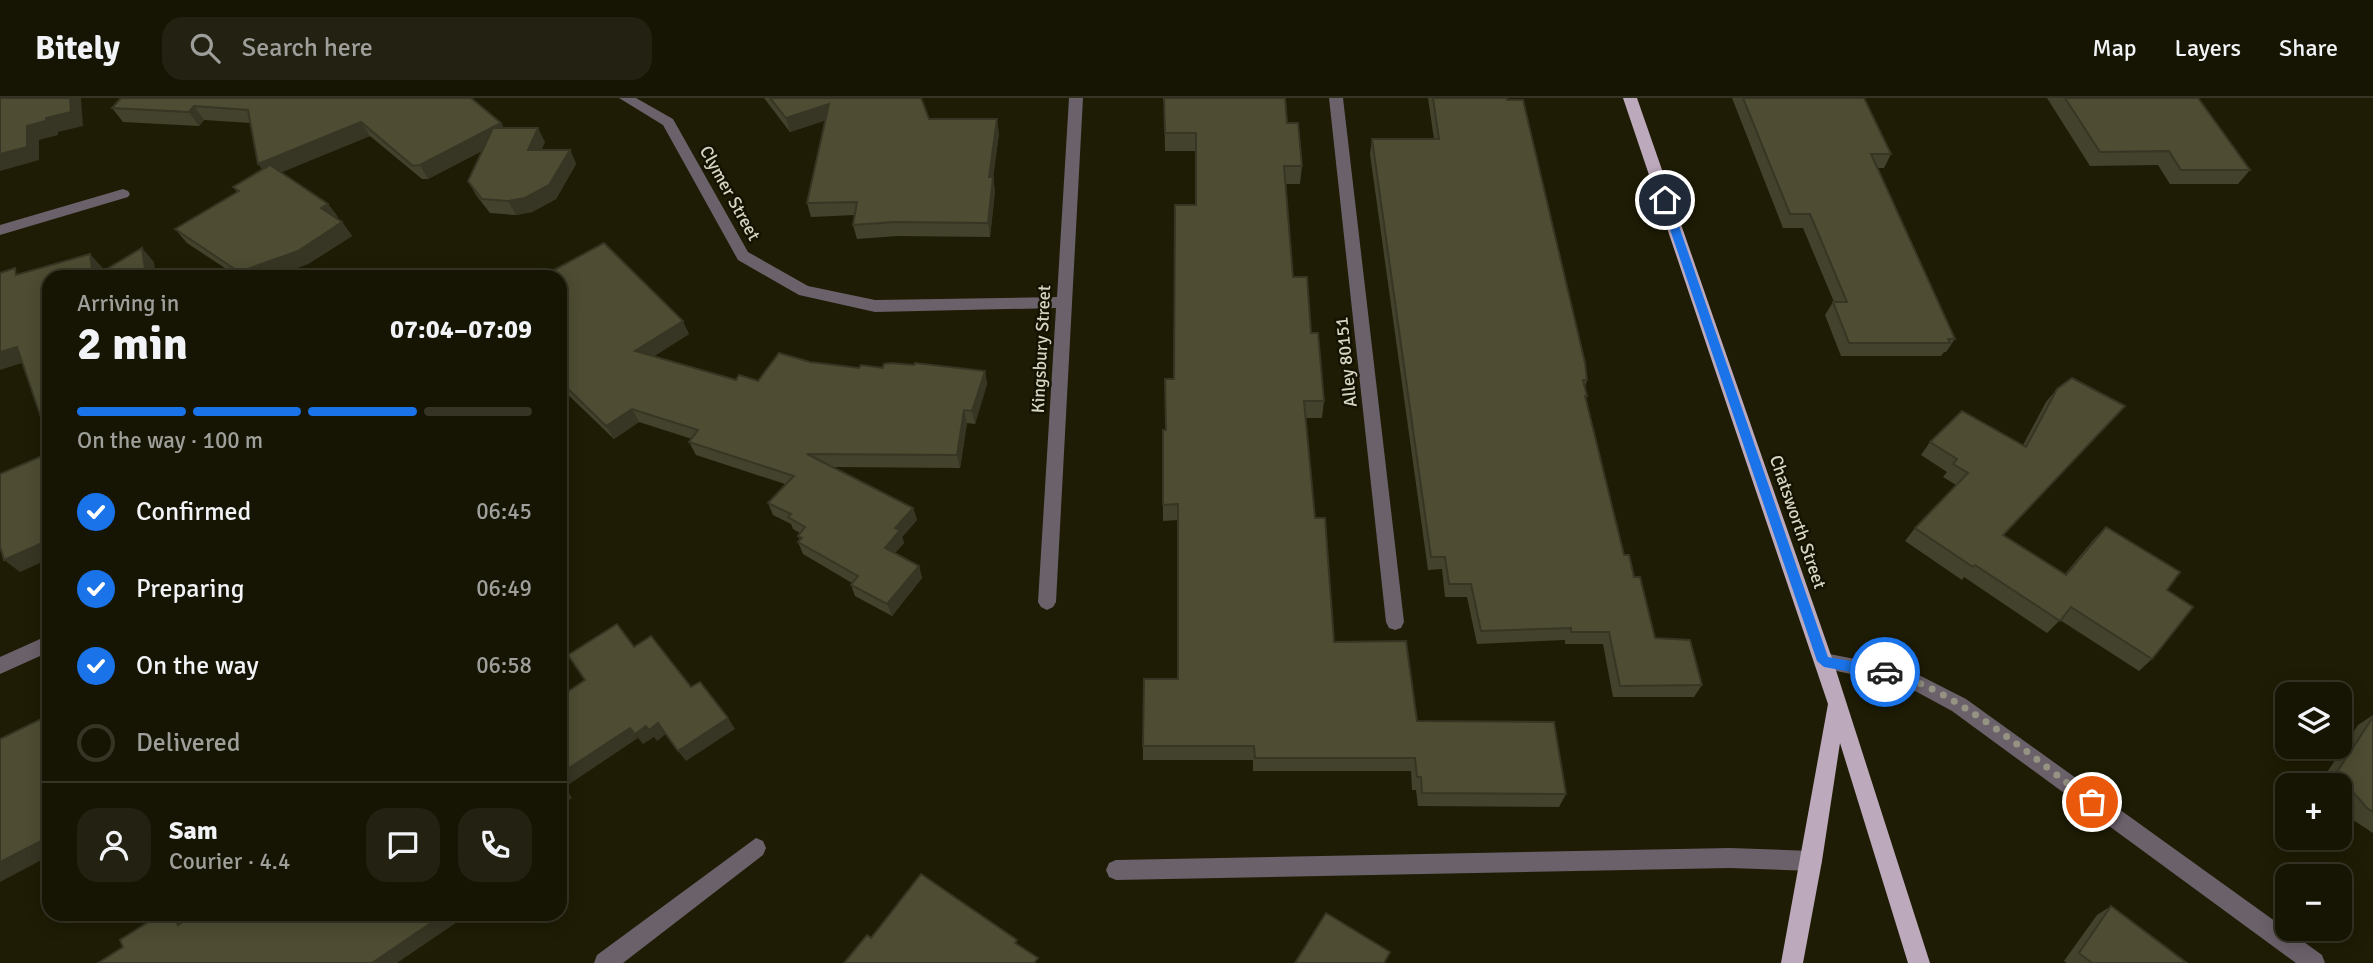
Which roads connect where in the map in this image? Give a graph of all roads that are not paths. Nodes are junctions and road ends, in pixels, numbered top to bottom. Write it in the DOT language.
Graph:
graph roads {
  1 [pos="626,98"];
  2 [pos="1076,98"];
  3 [pos="1336,98"];
  4 [pos="1630,98"];
  5 [pos="123,194"];
  6 [pos="0,230"];
  7 [pos="1063,302"];
  8 [pos="1047,602"];
  9 [pos="1395,622"];
  10 [pos="42,646"];
  11 [pos="1824,661"];
  12 [pos="0,666"];
  13 [pos="1836,704"];
  14 [pos="757,848"];
  15 [pos="1812,862"];
  16 [pos="1116,870"];
  17 [pos="605,963"];
  18 [pos="1792,963"];
  19 [pos="1919,963"];
  20 [pos="2314,963"];
  1 -- 7 [label="street, Clymer Street"];
  2 -- 7 [label="street, Kingsbury Street"];
  3 -- 9 [label="street, Alley 80151"];
  4 -- 11 [label="main road, Chatsworth Street"];
  5 -- 6 [label="street"];
  7 -- 8 [label="street, Kingsbury Street"];
  10 -- 12 [label="street"];
  11 -- 13 [label="main road, Chatsworth Street"];
  11 -- 20 [label="street"];
  13 -- 15 [label="main road"];
  13 -- 19 [label="main road, Chatsworth Street"];
  14 -- 17 [label="street"];
  15 -- 16 [label="street"];
  15 -- 18 [label="main road"];
}
